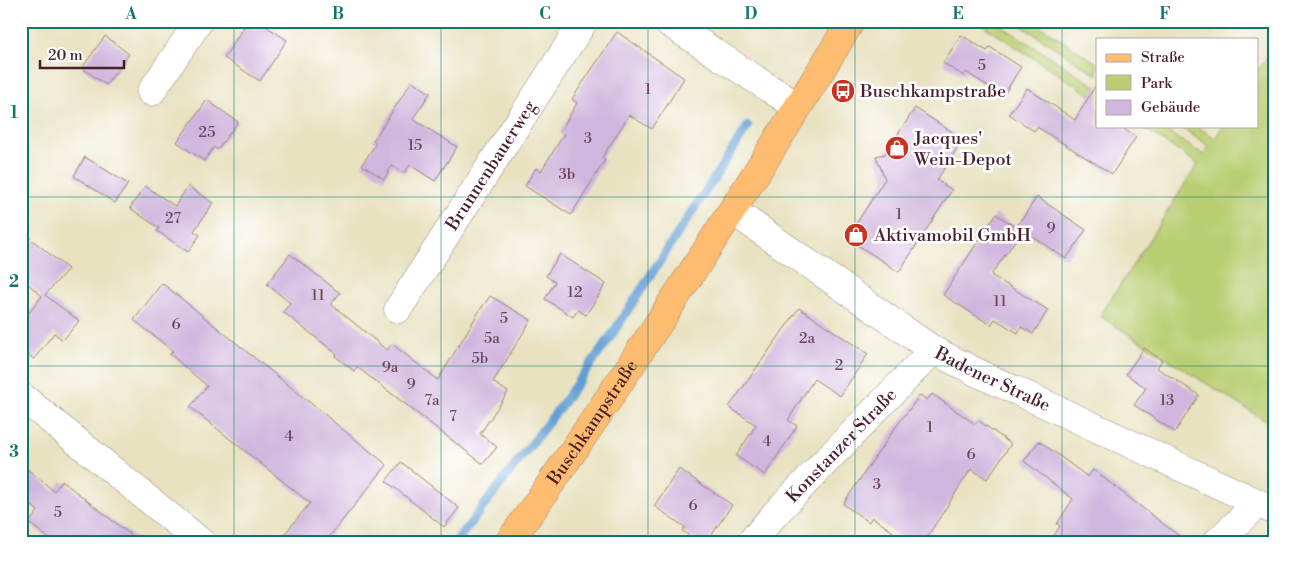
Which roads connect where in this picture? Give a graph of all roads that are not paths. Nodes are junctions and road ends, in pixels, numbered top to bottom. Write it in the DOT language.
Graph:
graph roads {
  1 [pos="199,21"];
  2 [pos="584,21"];
  3 [pos="666,21"];
  4 [pos="851,21"];
  5 [pos="151,92"];
  6 [pos="798,107"];
  7 [pos="733,211"];
  8 [pos="398,308"];
  9 [pos="933,350"];
  10 [pos="21,396"];
  11 [pos="1266,507"];
  12 [pos="201,542"];
  13 [pos="508,542"];
  14 [pos="751,542"];
  15 [pos="1217,542"];
  1 -- 5 [label="street"];
  2 -- 8 [label="street, Brunnenbauerweg"];
  3 -- 6 [label="street"];
  4 -- 6 [label="main road, Buschkampstraße"];
  6 -- 7 [label="main road, Buschkampstraße"];
  7 -- 9 [label="street, Badener Straße"];
  7 -- 13 [label="main road, Buschkampstraße"];
  9 -- 11 [label="street, Badener Straße"];
  9 -- 14 [label="street, Konstanzer Straße"];
  10 -- 12 [label="street"];
  11 -- 15 [label="street"];
}
